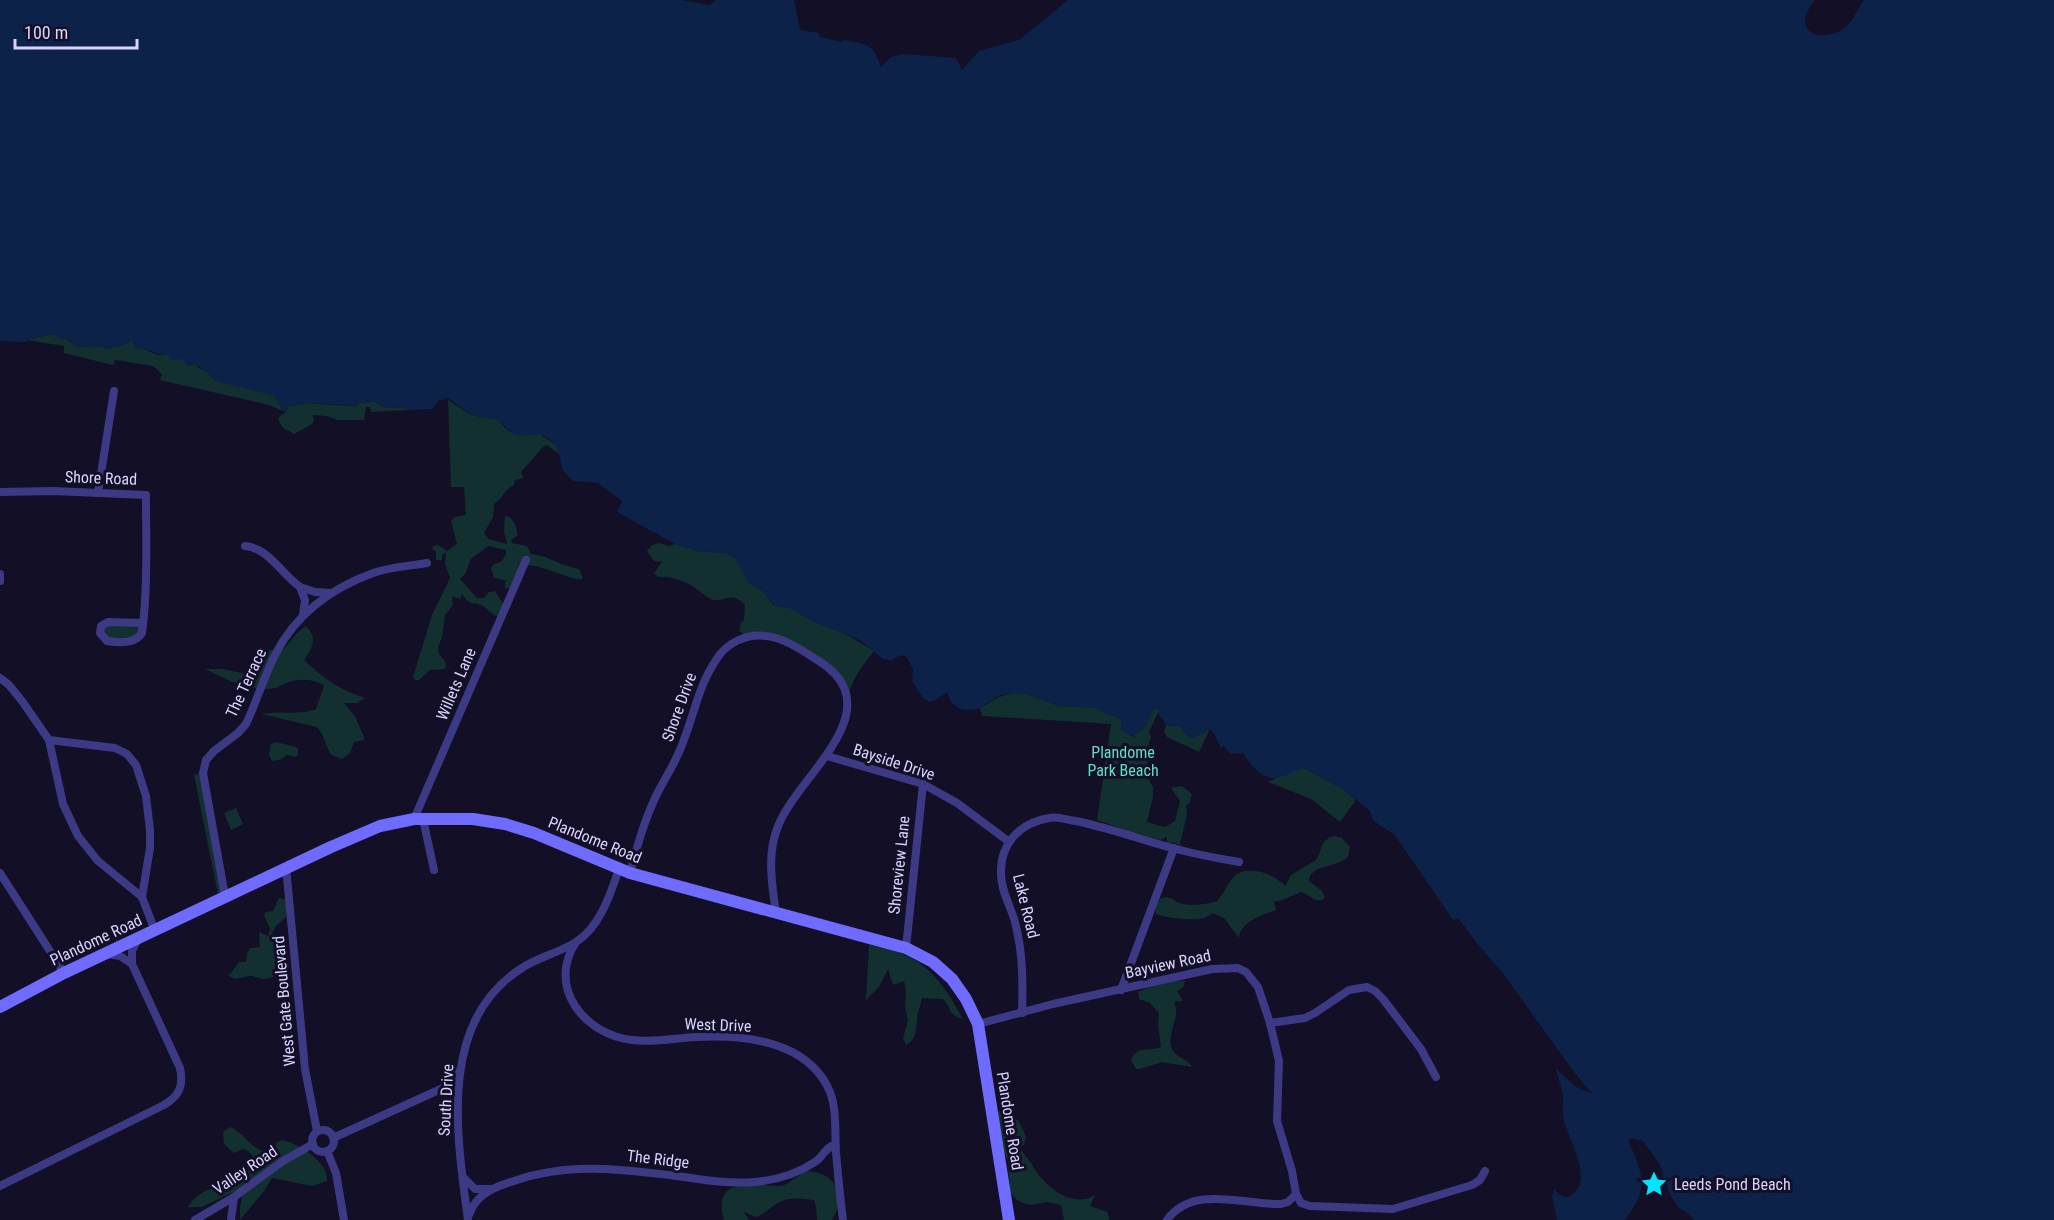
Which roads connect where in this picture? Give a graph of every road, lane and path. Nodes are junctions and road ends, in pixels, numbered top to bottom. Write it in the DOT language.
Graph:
graph roads {
  1 [pos="114,391"];
  2 [pos="0,492"];
  3 [pos="98,493"];
  4 [pos="245,546"];
  5 [pos="526,560"];
  6 [pos="428,563"];
  7 [pos="0,574"];
  8 [pos="0,581"];
  9 [pos="300,587"];
  10 [pos="330,593"];
  11 [pos="303,615"];
  12 [pos="143,623"];
  13 [pos="0,678"];
  14 [pos="49,740"];
  15 [pos="827,756"];
  16 [pos="922,784"];
  17 [pos="419,819"];
  18 [pos="1008,841"];
  19 [pos="1174,848"];
  20 [pos="1239,862"];
  21 [pos="286,867"];
  22 [pos="434,870"];
  23 [pos="624,871"];
  24 [pos="0,873"];
  25 [pos="225,896"];
  26 [pos="142,897"];
  27 [pos="776,914"];
  28 [pos="155,930"];
  29 [pos="138,939"];
  30 [pos="576,942"];
  31 [pos="906,948"];
  32 [pos="107,954"];
  33 [pos="550,954"];
  34 [pos="132,963"];
  35 [pos="566,968"];
  36 [pos="64,973"];
  37 [pos="1121,990"];
  38 [pos="0,1007"];
  39 [pos="1022,1013"];
  40 [pos="1270,1023"];
  41 [pos="978,1024"];
  42 [pos="461,1068"];
  43 [pos="1436,1077"];
  44 [pos="443,1088"];
  45 [pos="458,1096"];
  46 [pos="317,1131"];
  47 [pos="333,1138"];
  48 [pos="312,1144"];
  49 [pos="836,1149"];
  50 [pos="327,1151"];
  51 [pos="818,1160"];
  52 [pos="837,1163"];
  53 [pos="1485,1171"];
  54 [pos="462,1175"];
  55 [pos="0,1186"];
  56 [pos="492,1189"];
  57 [pos="1296,1194"];
  58 [pos="234,1197"];
  59 [pos="468,1219"];
  60 [pos="195,1220"];
  61 [pos="231,1220"];
  62 [pos="344,1220"];
  63 [pos="843,1220"];
  64 [pos="1009,1220"];
  65 [pos="1167,1220"];
  1 -- 3 [label="street"];
  2 -- 3 [label="street, Shore Road"];
  3 -- 12 [label="street, Shore Road"];
  4 -- 9 [label="street"];
  5 -- 17 [label="street, Willets Lane"];
  6 -- 10 [label="street, The Terrace"];
  7 -- 8 [label="street"];
  9 -- 10 [label="street"];
  9 -- 11 [label="street"];
  10 -- 11 [label="street, The Terrace"];
  11 -- 25 [label="street, The Terrace"];
  12 -- 12 [label="street"];
  13 -- 14 [label="street"];
  14 -- 26 [label="street"];
  14 -- 26 [label="street"];
  15 -- 16 [label="street, Bayside Drive"];
  15 -- 23 [label="street, Shore Drive"];
  15 -- 27 [label="street, Shore Drive"];
  16 -- 18 [label="street, Bayside Drive"];
  16 -- 31 [label="street, Shoreview Lane"];
  17 -- 21 [label="main road, Plandome Road"];
  17 -- 22 [label="street"];
  17 -- 23 [label="main road, Plandome Road"];
  18 -- 19 [label="street"];
  18 -- 39 [label="street, Lake Road"];
  19 -- 20 [label="street"];
  19 -- 37 [label="street"];
  21 -- 25 [label="main road, Plandome Road"];
  21 -- 46 [label="street, West Gate Boulevard"];
  23 -- 27 [label="main road, Plandome Road"];
  23 -- 30 [label="street, South Drive"];
  24 -- 36 [label="street"];
  25 -- 28 [label="main road, Plandome Road"];
  26 -- 28 [label="street"];
  27 -- 31 [label="main road, Plandome Road"];
  28 -- 29 [label="main road, Plandome Road"];
  29 -- 32 [label="main road, Plandome Road"];
  29 -- 34 [label="street"];
  30 -- 33 [label="street, South Drive"];
  30 -- 35 [label="street, West Drive"];
  31 -- 41 [label="main road, Plandome Road"];
  32 -- 34 [label="street"];
  32 -- 36 [label="main road, Plandome Road"];
  33 -- 35 [label="street"];
  33 -- 42 [label="street, South Drive"];
  34 -- 55 [label="street"];
  35 -- 49 [label="street, West Drive"];
  36 -- 38 [label="main road, Plandome Road"];
  37 -- 39 [label="street, Bayview Road"];
  37 -- 40 [label="street, Bayview Road"];
  39 -- 41 [label="street, Bayview Road"];
  40 -- 43 [label="street"];
  40 -- 57 [label="street, Bayview Road"];
  41 -- 64 [label="main road, Plandome Road"];
  42 -- 44 [label="street"];
  42 -- 45 [label="street, South Drive"];
  44 -- 45 [label="street"];
  44 -- 47 [label="street"];
  45 -- 54 [label="street, South Drive"];
  46 -- 47 [label="street"];
  46 -- 48 [label="street"];
  47 -- 50 [label="street"];
  48 -- 50 [label="street"];
  48 -- 58 [label="street, Valley Road"];
  49 -- 51 [label="street, The Ridge"];
  49 -- 52 [label="street, West Drive"];
  50 -- 62 [label="street"];
  51 -- 52 [label="street"];
  51 -- 56 [label="street, The Ridge"];
  52 -- 63 [label="street, West Drive"];
  53 -- 57 [label="street"];
  54 -- 56 [label="street"];
  54 -- 59 [label="street, South Drive"];
  56 -- 59 [label="street, The Ridge"];
  57 -- 65 [label="street"];
  58 -- 60 [label="street, Valley Road"];
  58 -- 61 [label="street"];
}
